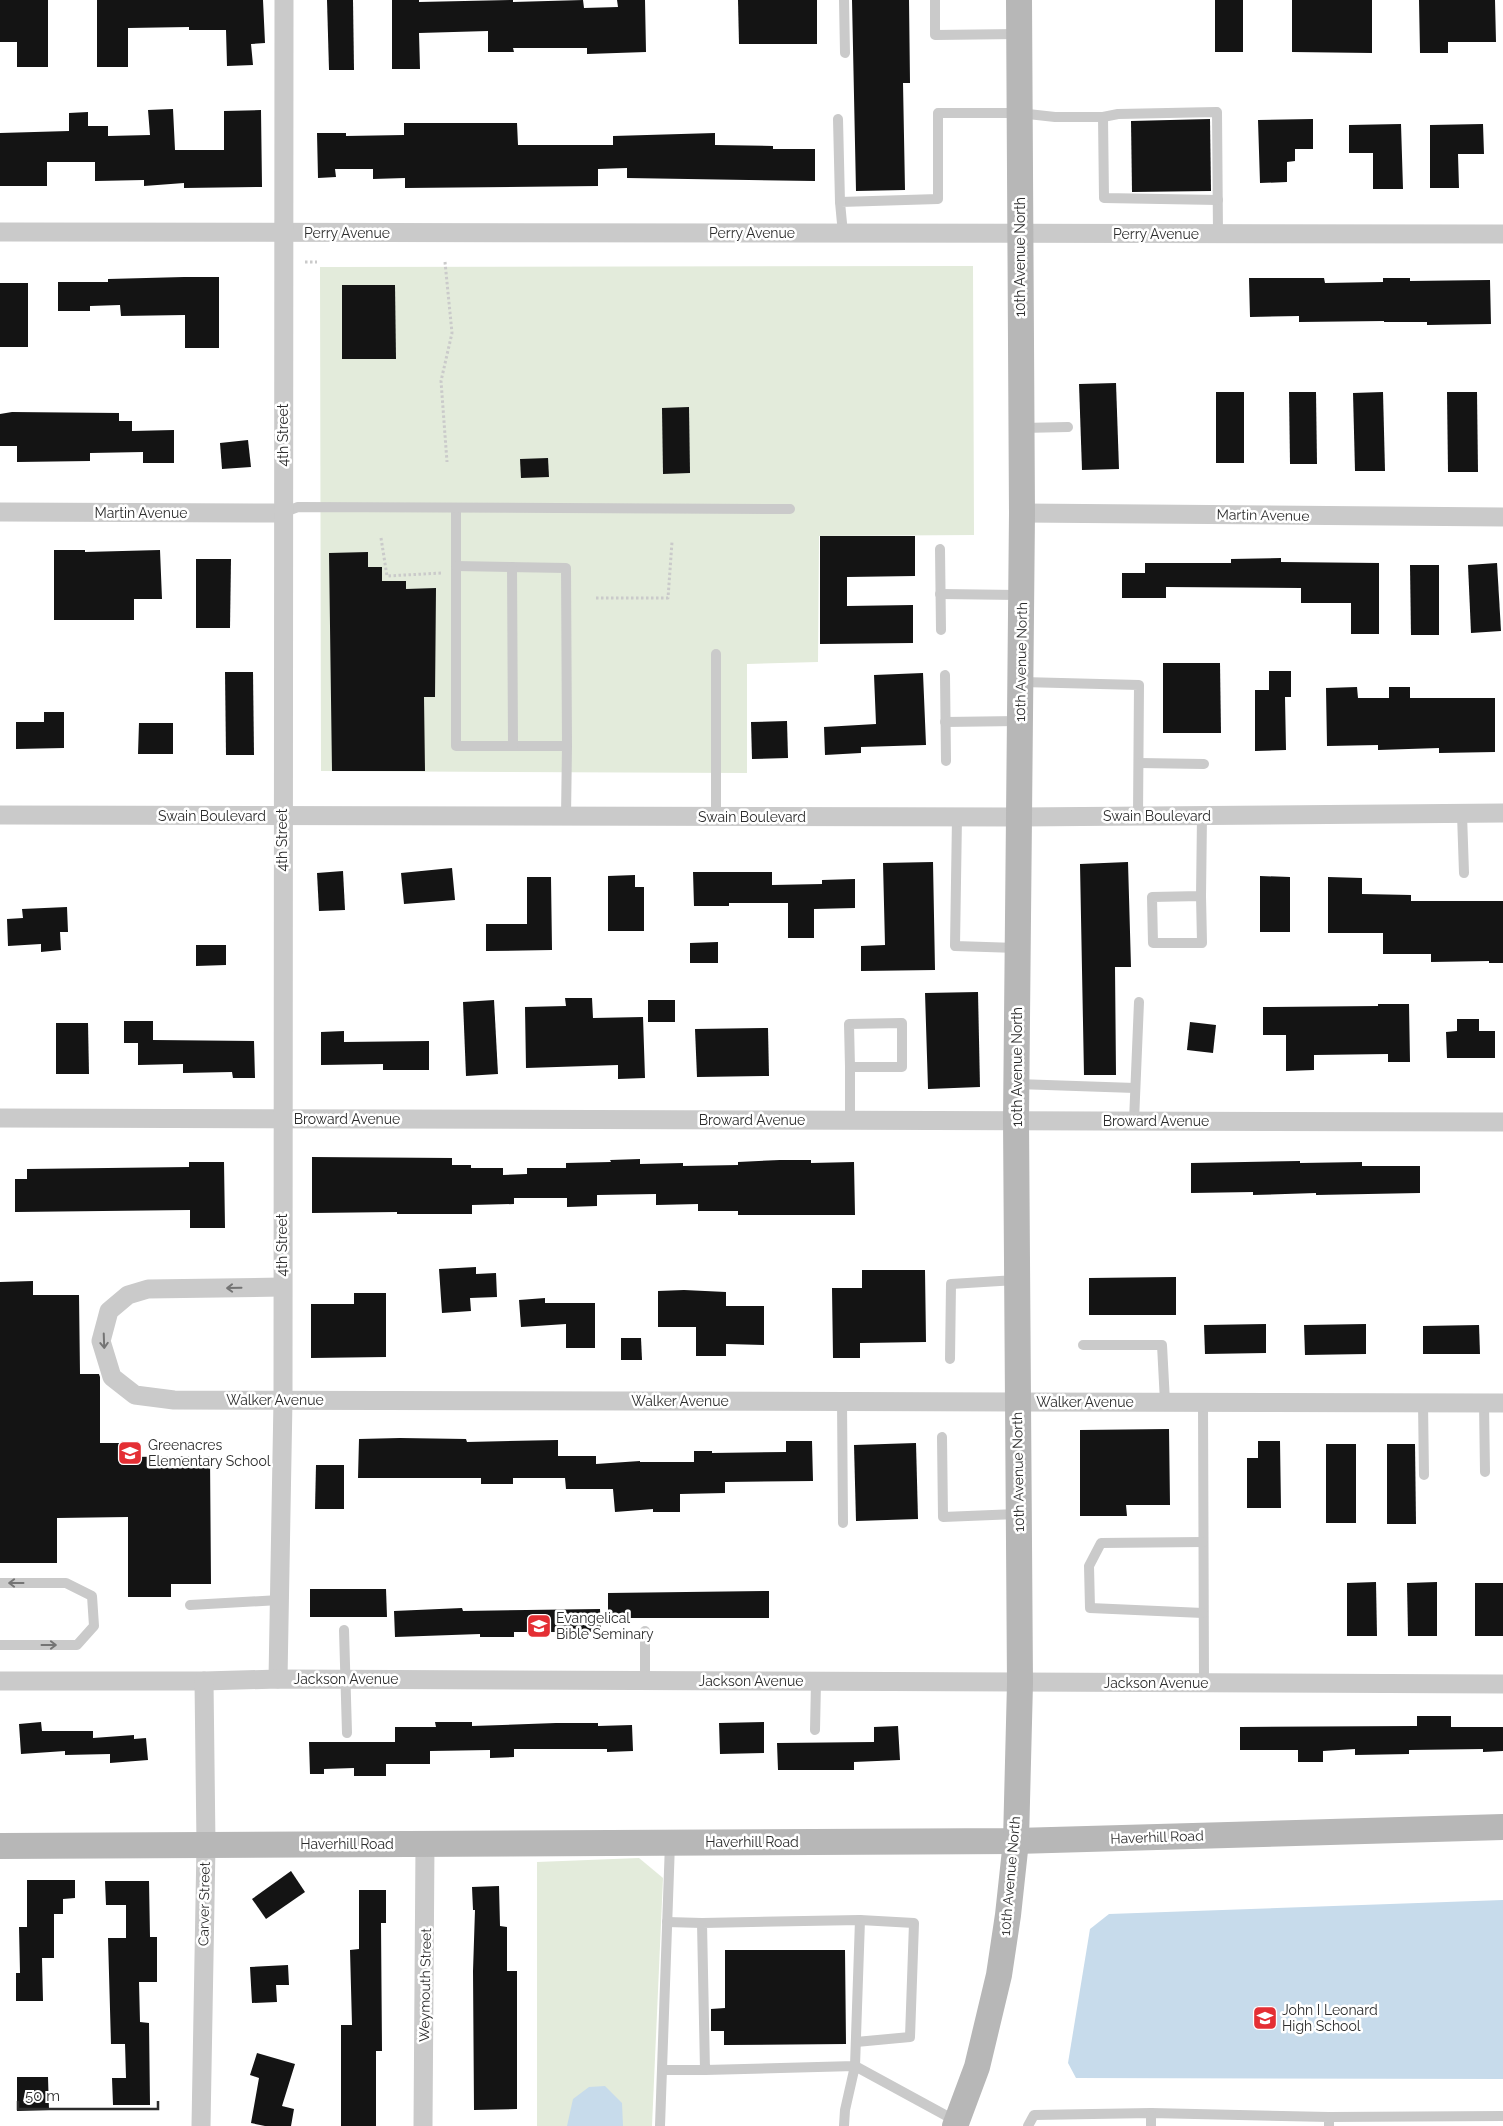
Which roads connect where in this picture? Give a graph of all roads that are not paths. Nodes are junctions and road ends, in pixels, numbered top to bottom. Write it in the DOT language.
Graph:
graph roads {
  1 [pos="284,0"];
  2 [pos="844,0"];
  3 [pos="934,0"];
  4 [pos="1020,0"];
  5 [pos="1019,34"];
  6 [pos="845,53"];
  7 [pos="1019,113"];
  8 [pos="1103,117"];
  9 [pos="838,119"];
  10 [pos="1218,200"];
  11 [pos="840,202"];
  12 [pos="0,232"];
  13 [pos="283,232"];
  14 [pos="844,234"];
  15 [pos="1019,234"];
  16 [pos="1218,234"];
  17 [pos="1503,234"];
  18 [pos="1068,427"];
  19 [pos="1021,428"];
  20 [pos="456,508"];
  21 [pos="790,509"];
  22 [pos="0,512"];
  23 [pos="282,513"];
  24 [pos="1022,513"];
  25 [pos="1503,517"];
  26 [pos="940,549"];
  27 [pos="456,566"];
  28 [pos="512,567"];
  29 [pos="940,594"];
  30 [pos="1021,595"];
  31 [pos="941,630"];
  32 [pos="716,654"];
  33 [pos="945,675"];
  34 [pos="1020,682"];
  35 [pos="1020,721"];
  36 [pos="945,722"];
  37 [pos="513,746"];
  38 [pos="567,746"];
  39 [pos="946,761"];
  40 [pos="1139,763"];
  41 [pos="1204,764"];
  42 [pos="1503,813"];
  43 [pos="1462,814"];
  44 [pos="0,816"];
  45 [pos="282,816"];
  46 [pos="566,816"];
  47 [pos="1138,816"];
  48 [pos="1202,816"];
  49 [pos="716,817"];
  50 [pos="956,817"];
  51 [pos="1019,817"];
  52 [pos="1464,873"];
  53 [pos="1201,896"];
  54 [pos="1018,948"];
  55 [pos="1139,1002"];
  56 [pos="850,1067"];
  57 [pos="1017,1084"];
  58 [pos="1135,1088"];
  59 [pos="0,1118"];
  60 [pos="282,1119"];
  61 [pos="850,1120"];
  62 [pos="1016,1120"];
  63 [pos="1134,1121"];
  64 [pos="1503,1122"];
  65 [pos="1017,1280"];
  66 [pos="282,1287"];
  67 [pos="1083,1345"];
  68 [pos="950,1359"];
  69 [pos="282,1400"];
  70 [pos="842,1401"];
  71 [pos="1017,1402"];
  72 [pos="1165,1402"];
  73 [pos="1203,1402"];
  74 [pos="1423,1403"];
  75 [pos="1484,1403"];
  76 [pos="1503,1403"];
  77 [pos="942,1437"];
  78 [pos="1485,1472"];
  79 [pos="1424,1475"];
  80 [pos="1018,1514"];
  81 [pos="843,1523"];
  82 [pos="1203,1542"];
  83 [pos="0,1583"];
  84 [pos="279,1600"];
  85 [pos="190,1605"];
  86 [pos="1204,1613"];
  87 [pos="344,1630"];
  88 [pos="645,1631"];
  89 [pos="0,1645"];
  90 [pos="278,1679"];
  91 [pos="0,1680"];
  92 [pos="346,1680"];
  93 [pos="204,1681"];
  94 [pos="645,1681"];
  95 [pos="816,1682"];
  96 [pos="1020,1683"];
  97 [pos="1204,1683"];
  98 [pos="1503,1684"];
  99 [pos="815,1730"];
  100 [pos="348,1733"];
  101 [pos="1503,1827"];
  102 [pos="1016,1841"];
  103 [pos="670,1843"];
  104 [pos="425,1844"];
  105 [pos="206,1845"];
  106 [pos="0,1846"];
  107 [pos="860,1920"];
  108 [pos="667,1922"];
  109 [pos="702,1923"];
  110 [pos="856,2042"];
  111 [pos="855,2066"];
  112 [pos="662,2070"];
  113 [pos="705,2070"];
  114 [pos="1151,2113"];
  115 [pos="1503,2116"];
  116 [pos="1329,2122"];
  117 [pos="956,2124"];
  118 [pos="201,2126"];
  119 [pos="423,2126"];
  120 [pos="660,2126"];
  121 [pos="844,2126"];
  122 [pos="1028,2126"];
  123 [pos="1151,2126"];
  1 -- 13 [label="street, 4th Street"];
  2 -- 6 [label="lane"];
  3 -- 5 [label="lane"];
  4 -- 5 [label="street, 10th Avenue North"];
  5 -- 7 [label="street, 10th Avenue North"];
  7 -- 8 [label="lane"];
  7 -- 11 [label="lane"];
  7 -- 15 [label="street, 10th Avenue North"];
  8 -- 10 [label="lane"];
  8 -- 10 [label="lane"];
  9 -- 11 [label="lane"];
  10 -- 16 [label="lane"];
  11 -- 14 [label="lane"];
  12 -- 13 [label="street, Perry Avenue"];
  13 -- 14 [label="street, Perry Avenue"];
  13 -- 23 [label="street, 4th Street"];
  14 -- 15 [label="street, Perry Avenue"];
  15 -- 16 [label="street, Perry Avenue"];
  15 -- 19 [label="street, 10th Avenue North"];
  16 -- 17 [label="street, Perry Avenue"];
  18 -- 19 [label="lane"];
  19 -- 24 [label="street, 10th Avenue North"];
  20 -- 21 [label="lane"];
  20 -- 23 [label="lane"];
  20 -- 27 [label="lane"];
  22 -- 23 [label="street, Martin Avenue"];
  23 -- 45 [label="street, 4th Street"];
  24 -- 25 [label="street, Martin Avenue"];
  24 -- 30 [label="street, 10th Avenue North"];
  26 -- 29 [label="lane"];
  27 -- 28 [label="lane"];
  27 -- 37 [label="lane"];
  28 -- 37 [label="lane"];
  28 -- 38 [label="lane"];
  29 -- 30 [label="lane"];
  29 -- 31 [label="lane"];
  30 -- 34 [label="street, 10th Avenue North"];
  32 -- 49 [label="lane"];
  33 -- 36 [label="lane"];
  34 -- 35 [label="street, 10th Avenue North"];
  34 -- 40 [label="lane"];
  35 -- 36 [label="lane"];
  35 -- 51 [label="street, 10th Avenue North"];
  36 -- 39 [label="lane"];
  37 -- 38 [label="lane"];
  38 -- 46 [label="lane"];
  40 -- 41 [label="lane"];
  40 -- 47 [label="lane"];
  42 -- 43 [label="street, Swain Boulevard"];
  43 -- 48 [label="street, Swain Boulevard"];
  43 -- 52 [label="lane"];
  44 -- 45 [label="street, Swain Boulevard"];
  45 -- 46 [label="street, Swain Boulevard"];
  45 -- 60 [label="street, 4th Street"];
  46 -- 49 [label="street, Swain Boulevard"];
  47 -- 48 [label="street, Swain Boulevard"];
  47 -- 51 [label="street, Swain Boulevard"];
  48 -- 53 [label="lane"];
  49 -- 50 [label="street, Swain Boulevard"];
  50 -- 51 [label="street, Swain Boulevard"];
  50 -- 54 [label="lane"];
  51 -- 54 [label="street, 10th Avenue North"];
  53 -- 53 [label="lane"];
  54 -- 57 [label="street, 10th Avenue North"];
  55 -- 58 [label="lane"];
  56 -- 56 [label="lane"];
  56 -- 61 [label="lane"];
  57 -- 58 [label="lane"];
  57 -- 62 [label="street, 10th Avenue North"];
  58 -- 63 [label="lane"];
  59 -- 60 [label="street, Broward Avenue"];
  60 -- 61 [label="street, Broward Avenue"];
  60 -- 66 [label="street, 4th Street"];
  61 -- 62 [label="street, Broward Avenue"];
  62 -- 63 [label="street, Broward Avenue"];
  62 -- 65 [label="street, 10th Avenue North"];
  63 -- 64 [label="street, Broward Avenue"];
  65 -- 68 [label="lane"];
  65 -- 71 [label="street, 10th Avenue North"];
  66 -- 69 [label="street, 4th Street"];
  66 -- 69 [label="street, Walker Avenue, one-way"];
  67 -- 72 [label="lane"];
  69 -- 70 [label="street, Walker Avenue"];
  69 -- 84 [label="street, 4th Street"];
  70 -- 71 [label="street, Walker Avenue"];
  70 -- 81 [label="lane"];
  71 -- 72 [label="street, Walker Avenue"];
  71 -- 80 [label="street, 10th Avenue North"];
  72 -- 73 [label="street, Walker Avenue"];
  73 -- 74 [label="street, Walker Avenue"];
  73 -- 82 [label="lane"];
  74 -- 75 [label="street, Walker Avenue"];
  74 -- 79 [label="lane"];
  75 -- 76 [label="street, Walker Avenue"];
  75 -- 78 [label="lane"];
  77 -- 80 [label="lane"];
  80 -- 96 [label="street, 10th Avenue North"];
  82 -- 86 [label="lane"];
  82 -- 86 [label="lane"];
  89 -- 83 [label="lane, one-way"];
  84 -- 85 [label="lane"];
  84 -- 90 [label="street, 4th Street"];
  86 -- 97 [label="lane"];
  87 -- 92 [label="lane"];
  88 -- 94 [label="lane"];
  90 -- 92 [label="street, Jackson Avenue"];
  90 -- 93 [label="street, Jackson Avenue"];
  91 -- 93 [label="street, Jackson Avenue"];
  92 -- 94 [label="street, Jackson Avenue"];
  92 -- 100 [label="lane"];
  93 -- 105 [label="street, Carver Street"];
  94 -- 95 [label="street, Jackson Avenue"];
  95 -- 96 [label="street, Jackson Avenue"];
  95 -- 99 [label="lane"];
  96 -- 97 [label="street, Jackson Avenue"];
  96 -- 102 [label="street, 10th Avenue North"];
  97 -- 98 [label="street, Jackson Avenue"];
  101 -- 102 [label="street, Haverhill Road"];
  102 -- 103 [label="street, Haverhill Road"];
  102 -- 117 [label="street, 10th Avenue North"];
  103 -- 104 [label="street, Haverhill Road"];
  103 -- 108 [label="lane"];
  104 -- 105 [label="street, Haverhill Road"];
  104 -- 119 [label="street, Weymouth Street"];
  105 -- 106 [label="street, Haverhill Road"];
  105 -- 118 [label="street, Carver Street"];
  107 -- 109 [label="lane"];
  107 -- 110 [label="lane"];
  107 -- 110 [label="lane"];
  108 -- 109 [label="lane"];
  108 -- 112 [label="lane"];
  109 -- 113 [label="lane"];
  110 -- 111 [label="lane"];
  111 -- 113 [label="lane"];
  111 -- 117 [label="lane"];
  111 -- 121 [label="lane"];
  112 -- 113 [label="lane"];
  112 -- 120 [label="lane"];
  114 -- 116 [label="lane"];
  114 -- 122 [label="lane"];
  114 -- 123 [label="lane"];
  115 -- 116 [label="lane"];
}
